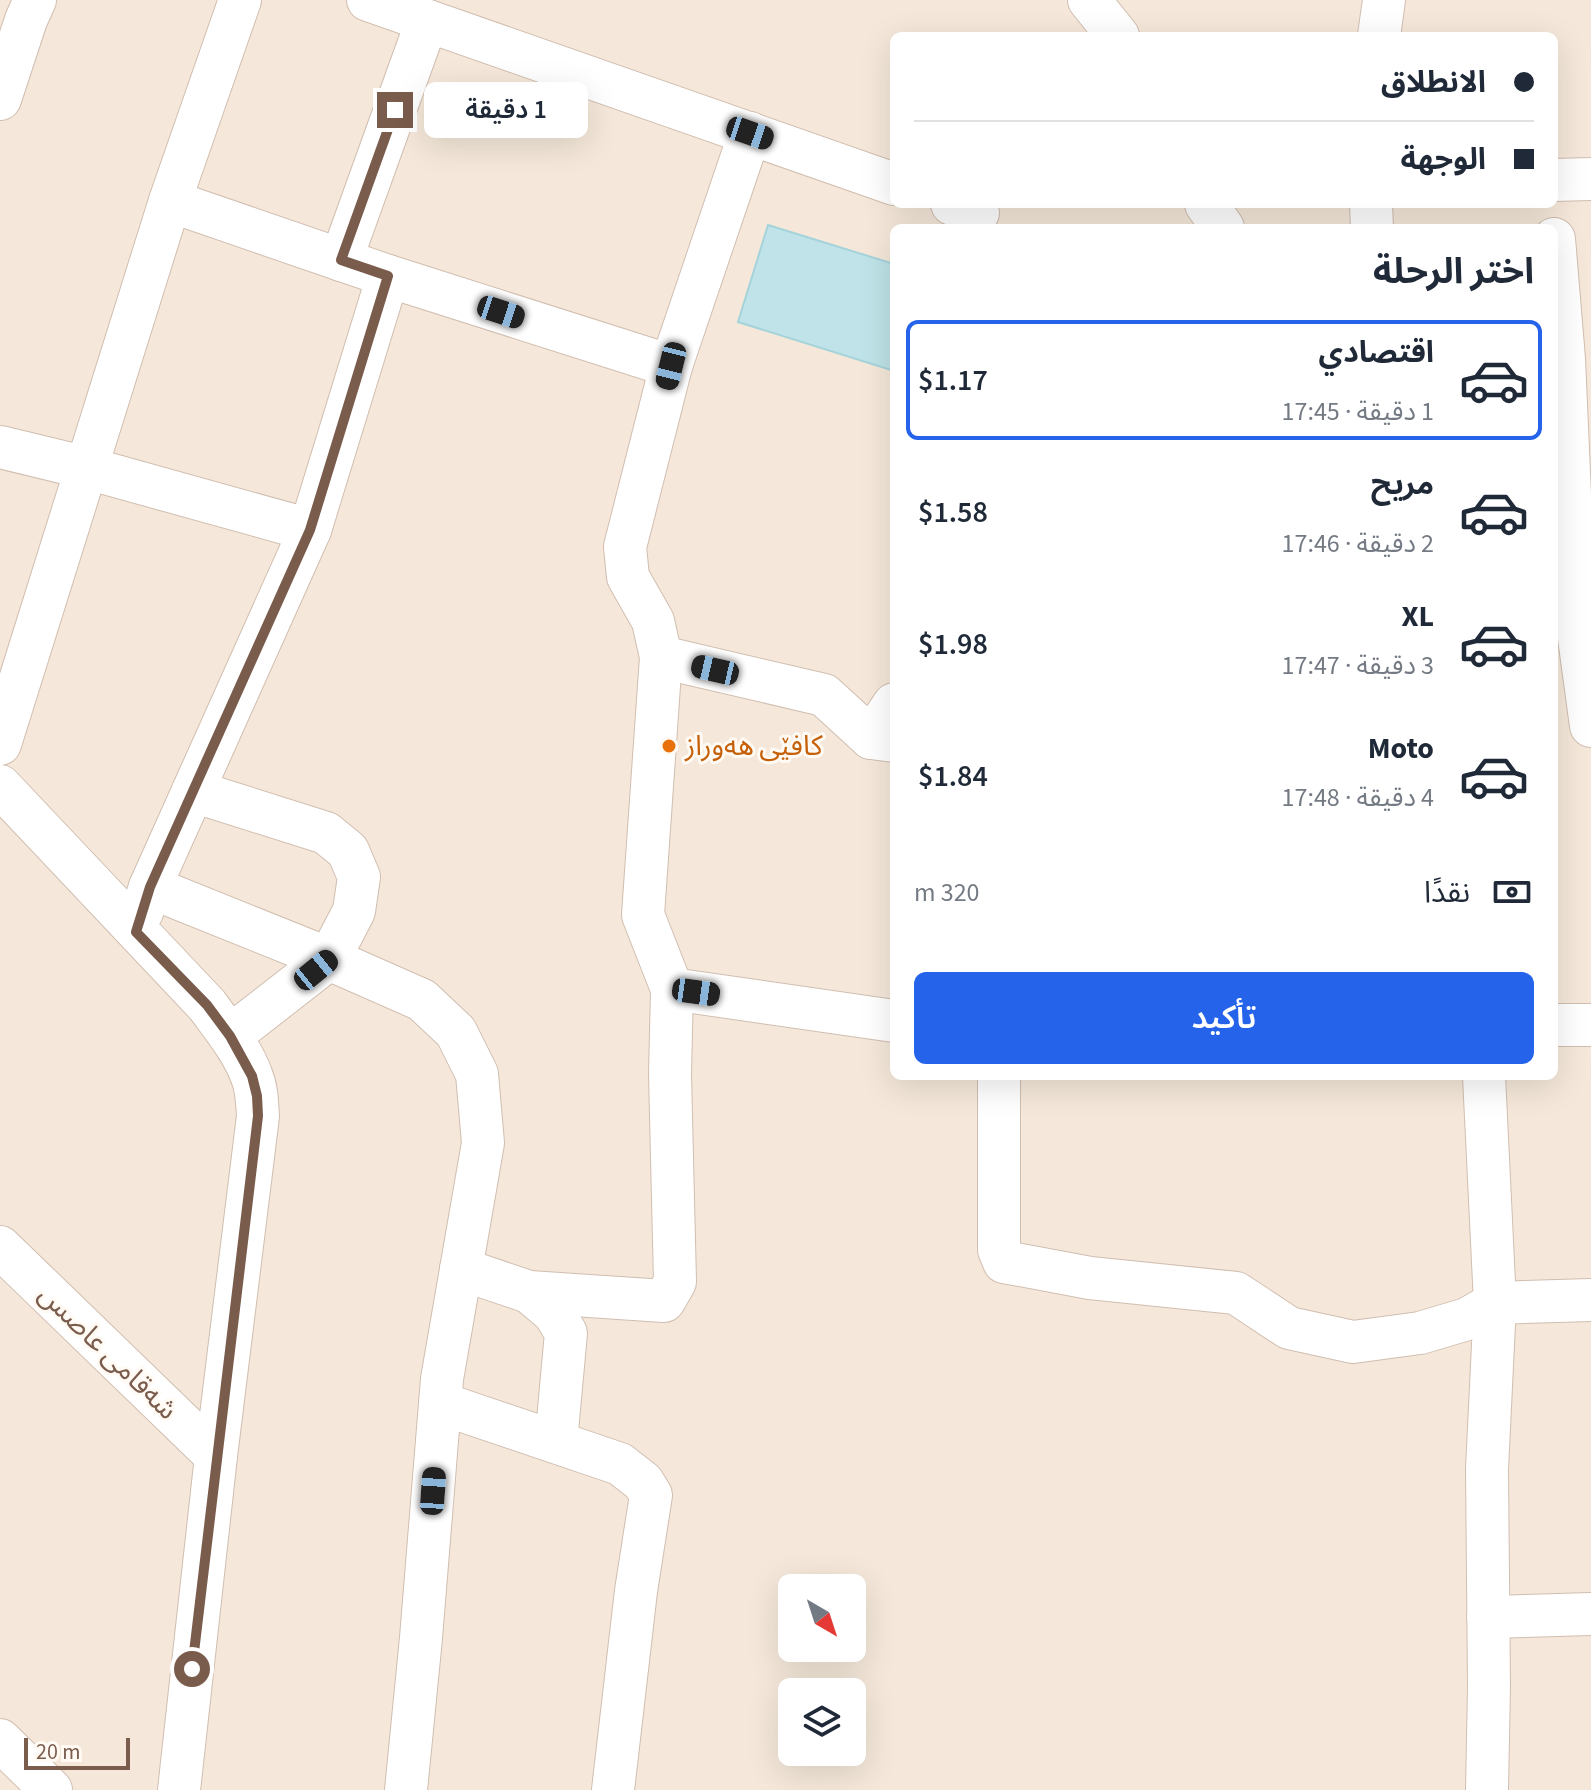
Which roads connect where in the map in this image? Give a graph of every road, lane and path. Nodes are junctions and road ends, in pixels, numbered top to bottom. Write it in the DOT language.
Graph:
graph roads {
  1 [pos="240,0"];
  2 [pos="368,0"];
  3 [pos="1089,0"];
  4 [pos="1384,0"];
  5 [pos="21,10"];
  6 [pos="427,21"];
  7 [pos="1115,32"];
  8 [pos="1380,32"];
  9 [pos="0,99"];
  10 [pos="750,133"];
  11 [pos="1591,179"];
  12 [pos="1558,180"];
  13 [pos="890,183"];
  14 [pos="170,201"];
  15 [pos="341,260"];
  16 [pos="388,276"];
  17 [pos="1558,287"];
  18 [pos="671,366"];
  19 [pos="0,447"];
  20 [pos="87,468"];
  21 [pos="310,530"];
  22 [pos="1565,609"];
  23 [pos="661,657"];
  24 [pos="890,716"];
  25 [pos="1591,726"];
  26 [pos="882,740"];
  27 [pos="0,744"];
  28 [pos="0,786"];
  29 [pos="193,791"];
  30 [pos="150,887"];
  31 [pos="136,932"];
  32 [pos="329,959"];
  33 [pos="672,989"];
  34 [pos="890,1020"];
  35 [pos="1558,1025"];
  36 [pos="1591,1025"];
  37 [pos="230,1036"];
  38 [pos="999,1080"];
  39 [pos="1484,1080"];
  40 [pos="0,1247"];
  41 [pos="461,1269"];
  42 [pos="529,1292"];
  43 [pos="1591,1300"];
  44 [pos="1495,1303"];
  45 [pos="440,1403"];
  46 [pos="556,1442"];
  47 [pos="216,1456"];
  48 [pos="1591,1614"];
  49 [pos="1488,1617"];
  50 [pos="0,1740"];
  51 [pos="51,1790"];
  52 [pos="179,1790"];
  53 [pos="406,1790"];
  54 [pos="613,1790"];
  55 [pos="1487,1790"];
  1 -- 14 [label="street"];
  2 -- 6 [label="street"];
  3 -- 7 [label="street"];
  4 -- 8 [label="street"];
  5 -- 9 [label="street"];
  6 -- 10 [label="street"];
  6 -- 15 [label="street"];
  10 -- 13 [label="street"];
  10 -- 18 [label="street"];
  11 -- 12 [label="street"];
  14 -- 15 [label="street"];
  14 -- 20 [label="street"];
  15 -- 16 [label="street"];
  16 -- 18 [label="street"];
  16 -- 21 [label="street"];
  17 -- 22 [label="street"];
  18 -- 23 [label="street"];
  19 -- 20 [label="street"];
  20 -- 21 [label="street"];
  20 -- 27 [label="street"];
  21 -- 29 [label="street"];
  22 -- 25 [label="street"];
  23 -- 26 [label="street"];
  23 -- 33 [label="street"];
  24 -- 26 [label="street"];
  28 -- 31 [label="street"];
  29 -- 30 [label="street"];
  29 -- 32 [label="street"];
  30 -- 31 [label="street"];
  30 -- 32 [label="street"];
  31 -- 37 [label="street"];
  32 -- 37 [label="street"];
  32 -- 41 [label="street"];
  33 -- 34 [label="street"];
  33 -- 42 [label="street"];
  35 -- 36 [label="street"];
  37 -- 47 [label="street"];
  38 -- 44 [label="street"];
  39 -- 44 [label="street"];
  40 -- 47 [label="street, شه‌قامی عاصس"];
  41 -- 42 [label="street"];
  41 -- 45 [label="street"];
  42 -- 46 [label="street"];
  43 -- 44 [label="street"];
  44 -- 49 [label="street"];
  45 -- 46 [label="street"];
  45 -- 53 [label="street"];
  46 -- 54 [label="street"];
  47 -- 52 [label="street"];
  48 -- 49 [label="street"];
  49 -- 55 [label="street"];
  50 -- 51 [label="street"];
}
